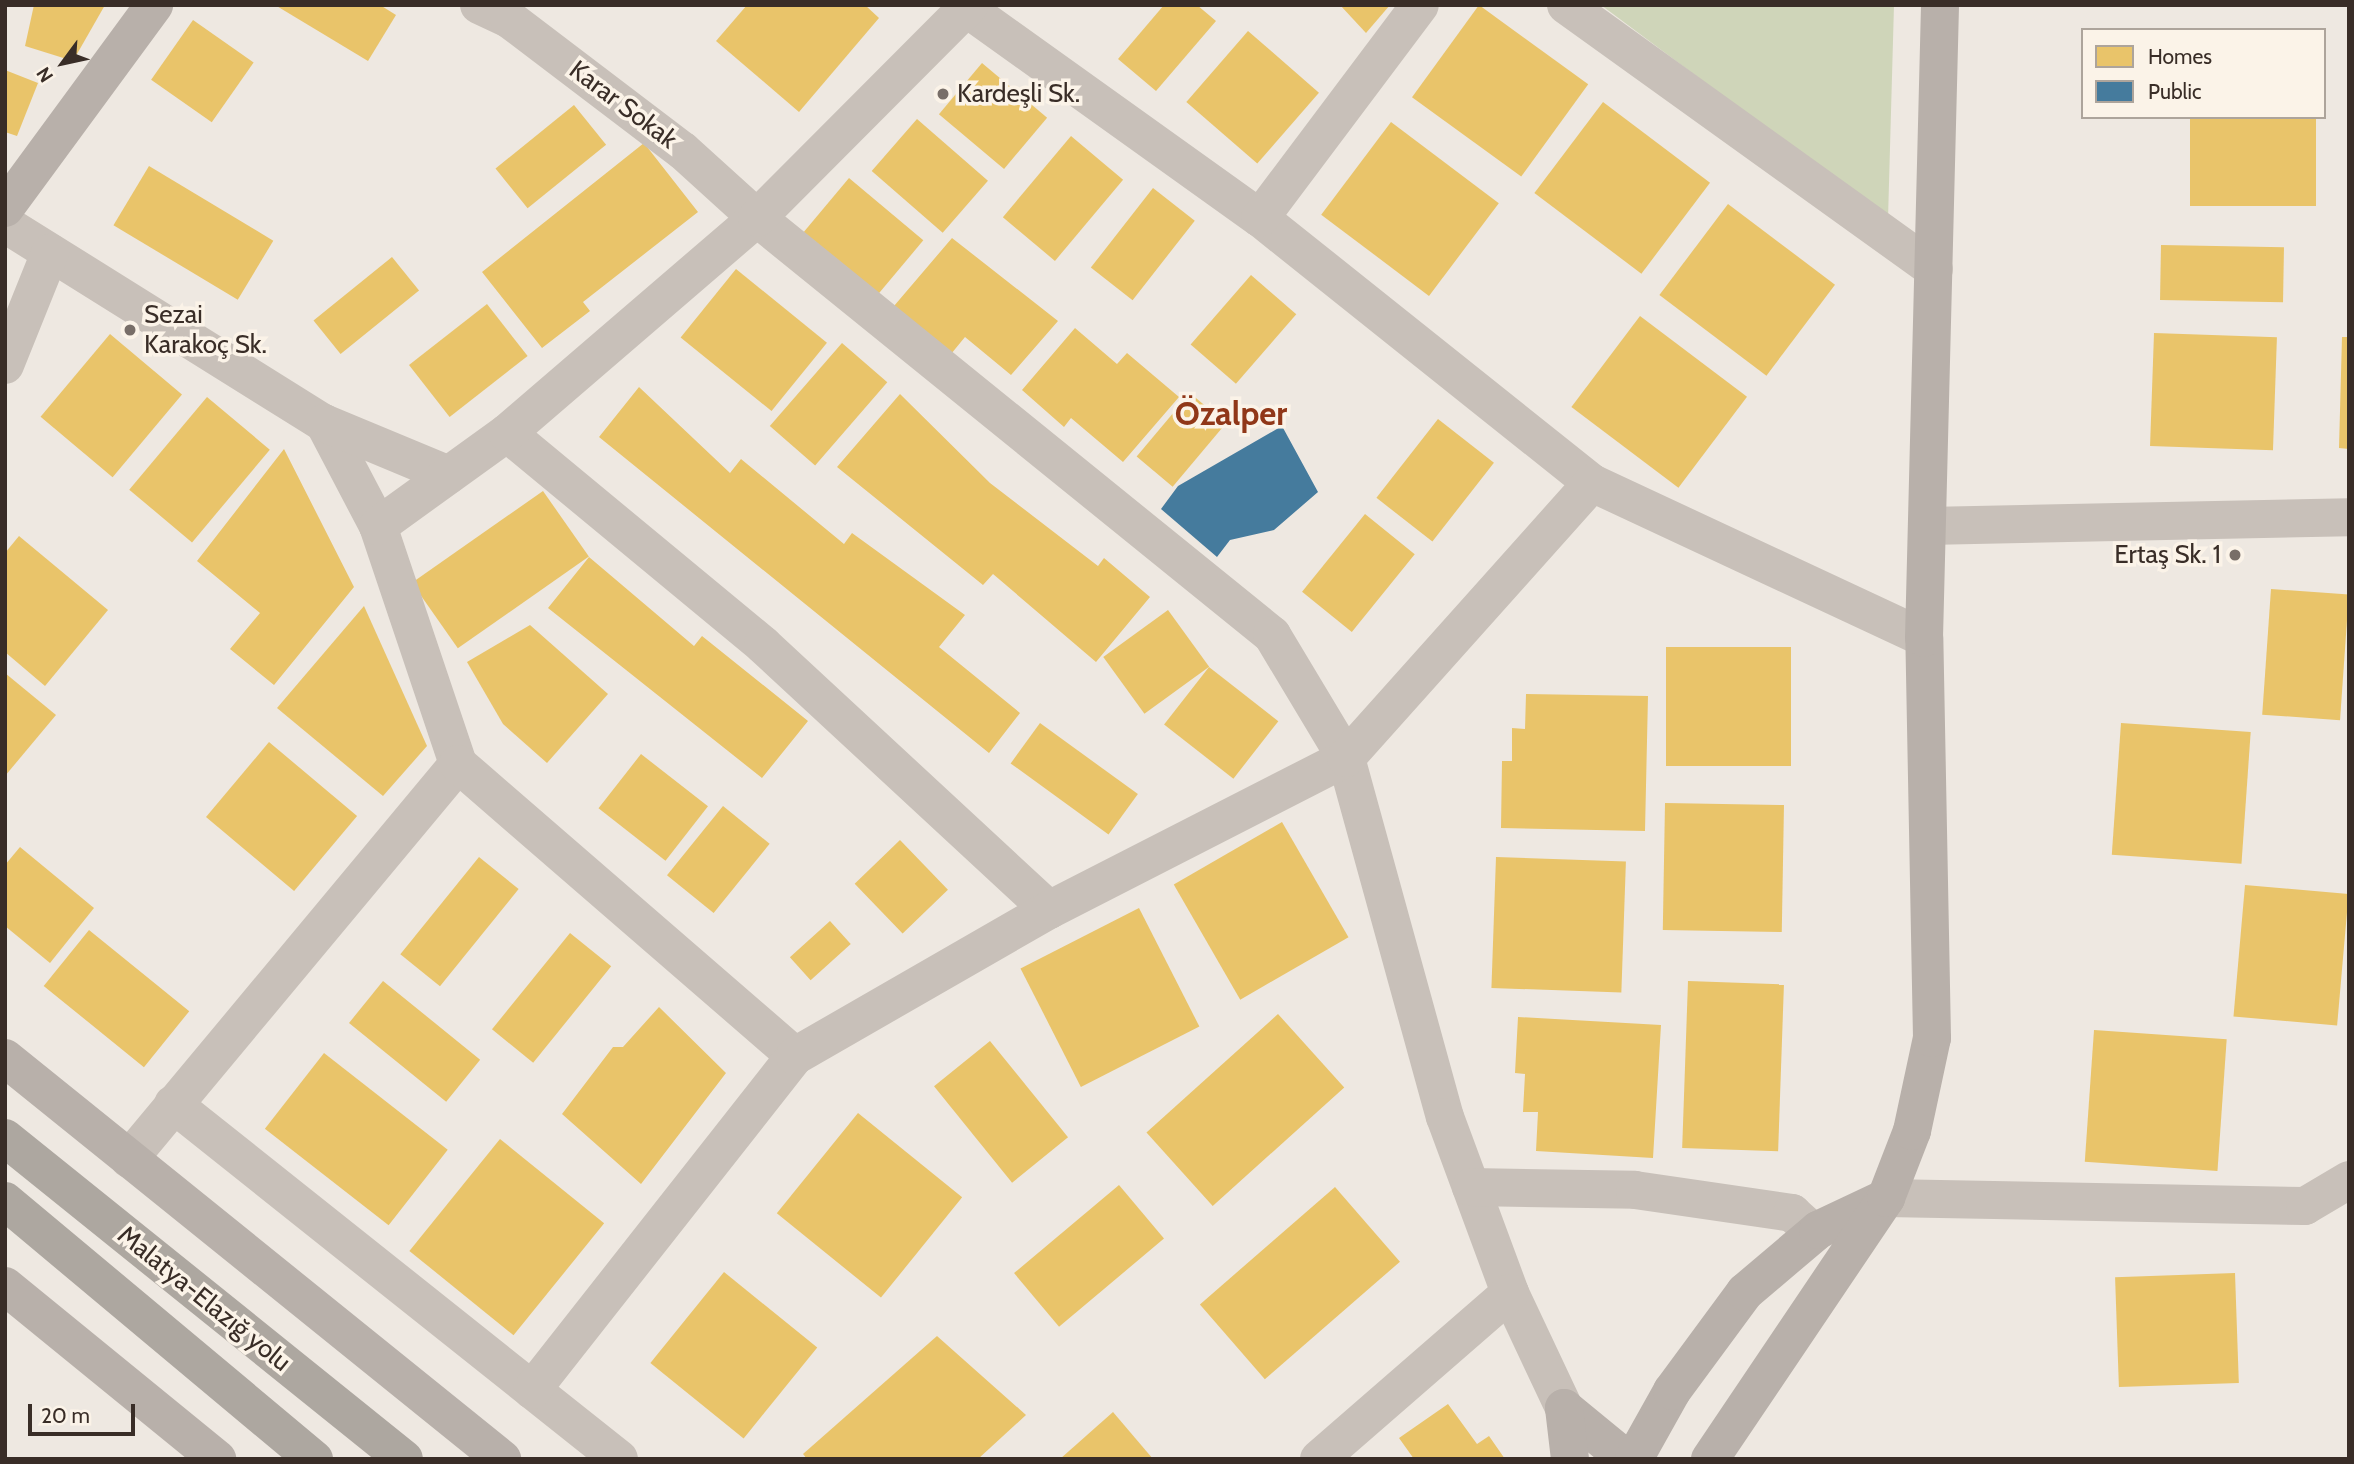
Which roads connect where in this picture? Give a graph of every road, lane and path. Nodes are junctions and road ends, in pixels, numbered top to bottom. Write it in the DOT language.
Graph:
graph roads {
  1 [pos="154,5"];
  2 [pos="1420,5"];
  3 [pos="1566,5"];
  4 [pos="1940,5"];
  5 [pos="966,6"];
  6 [pos="503,10"];
  7 [pos="5,208"];
  8 [pos="757,218"];
  9 [pos="1260,218"];
  10 [pos="5,224"];
  11 [pos="50,253"];
  12 [pos="1934,269"];
  13 [pos="5,365"];
  14 [pos="324,423"];
  15 [pos="507,433"];
  16 [pos="449,475"];
  17 [pos="1592,483"];
  18 [pos="2349,517"];
  19 [pos="378,526"];
  20 [pos="1927,526"];
  21 [pos="1924,638"];
  22 [pos="1346,758"];
  23 [pos="458,764"];
  24 [pos="1049,910"];
  25 [pos="795,1056"];
  26 [pos="5,1058"];
  27 [pos="173,1104"];
  28 [pos="5,1138"];
  29 [pos="129,1159"];
  30 [pos="2349,1180"];
  31 [pos="1471,1187"];
  32 [pos="1886,1198"];
  33 [pos="5,1201"];
  34 [pos="1814,1233"];
  35 [pos="1510,1293"];
  36 [pos="10,1299"];
  37 [pos="532,1390"];
  38 [pos="1564,1408"];
  39 [pos="1738,1419"];
  40 [pos="217,1459"];
  41 [pos="314,1459"];
  42 [pos="404,1459"];
  43 [pos="502,1459"];
  44 [pos="619,1459"];
  45 [pos="1319,1459"];
  46 [pos="1570,1459"];
  47 [pos="1626,1459"];
  48 [pos="1634,1459"];
  49 [pos="1710,1459"];
  50 [pos="1736,1459"];
  1 -- 7 [label="street"];
  2 -- 9 [label="street"];
  3 -- 12 [label="street"];
  4 -- 12 [label="street"];
  5 -- 8 [label="street"];
  5 -- 9 [label="street"];
  6 -- 8 [label="street, Karar Sokak"];
  8 -- 15 [label="street"];
  8 -- 22 [label="street, Karar Sokak"];
  9 -- 17 [label="street"];
  10 -- 11 [label="street"];
  11 -- 13 [label="street"];
  11 -- 14 [label="street"];
  12 -- 20 [label="street"];
  14 -- 16 [label="street"];
  14 -- 19 [label="street"];
  15 -- 16 [label="street"];
  15 -- 24 [label="street"];
  16 -- 19 [label="street"];
  17 -- 21 [label="street"];
  17 -- 22 [label="street"];
  18 -- 20 [label="street"];
  19 -- 23 [label="street"];
  20 -- 21 [label="street"];
  21 -- 32 [label="street"];
  22 -- 24 [label="street"];
  22 -- 31 [label="street, Karar Sokak"];
  23 -- 25 [label="street"];
  23 -- 27 [label="street"];
  24 -- 25 [label="street"];
  25 -- 37 [label="street"];
  26 -- 29 [label="street"];
  27 -- 29 [label="street"];
  27 -- 37 [label="street"];
  28 -- 42 [label="highway, Malatya-Elazığ yolu"];
  29 -- 43 [label="street"];
  30 -- 32 [label="street"];
  31 -- 34 [label="street"];
  31 -- 35 [label="street, Karar Sokak"];
  32 -- 34 [label="street"];
  32 -- 39 [label="street"];
  33 -- 41 [label="highway, Malatya-Elazığ yolu"];
  34 -- 48 [label="street"];
  35 -- 38 [label="street, Karar Sokak"];
  35 -- 45 [label="street"];
  36 -- 40 [label="street"];
  37 -- 44 [label="street"];
  38 -- 46 [label="street"];
  38 -- 47 [label="street"];
  39 -- 49 [label="street"];
  39 -- 50 [label="street"];
}
